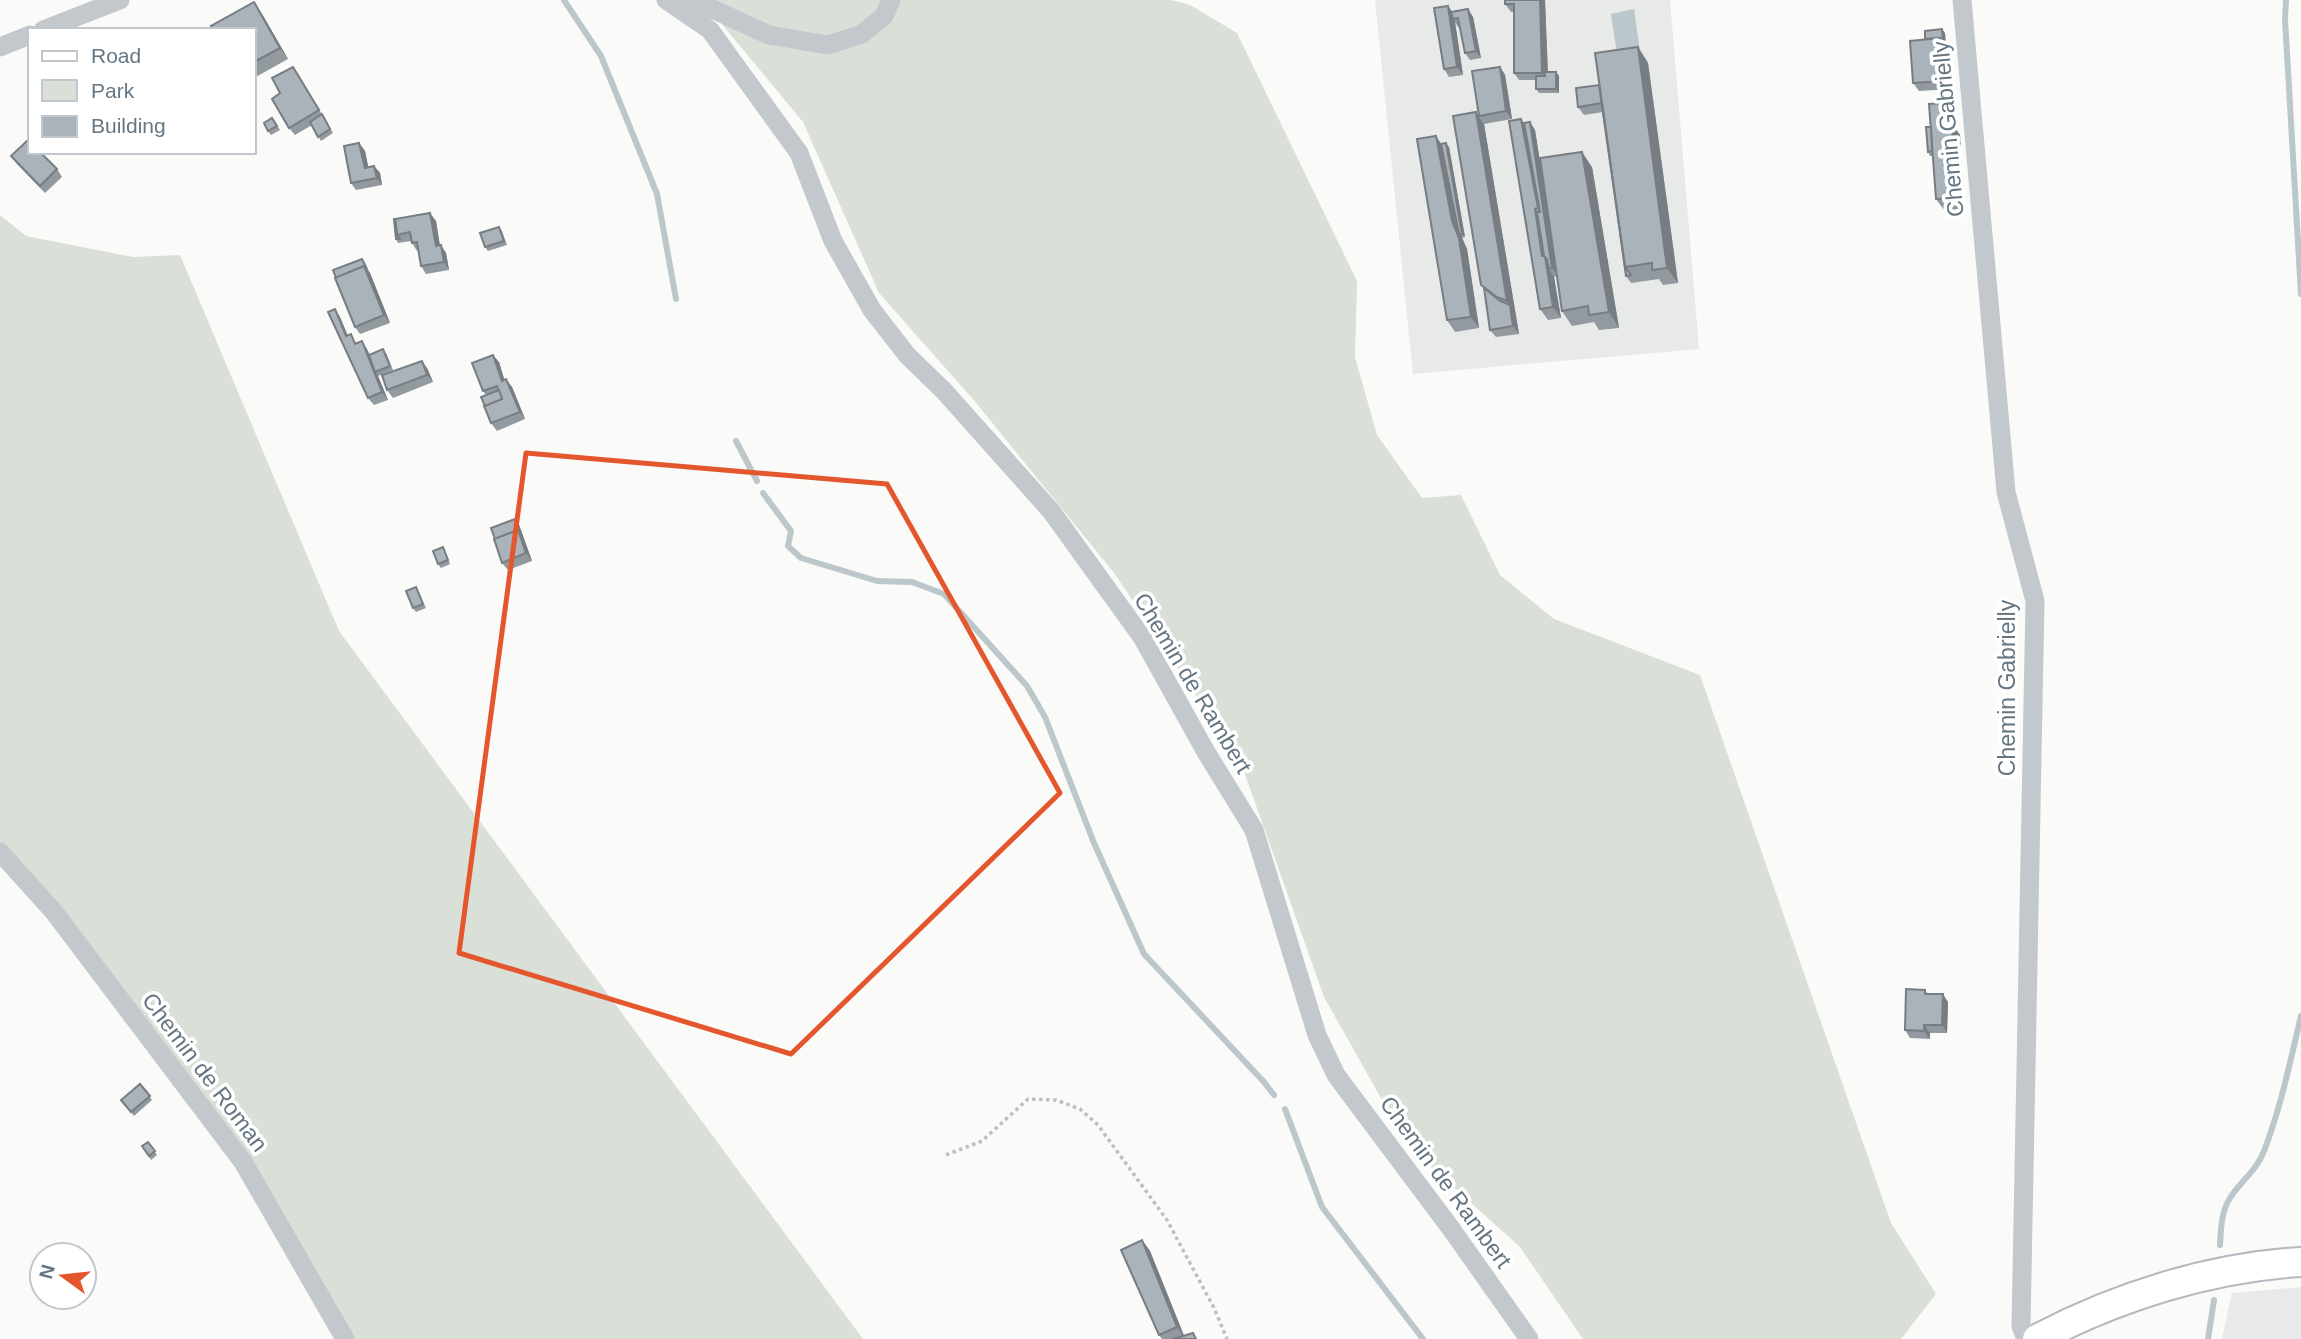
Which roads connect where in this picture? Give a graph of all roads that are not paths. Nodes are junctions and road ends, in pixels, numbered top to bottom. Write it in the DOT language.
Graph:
graph roads {
  1 [pos="120,0"];
  2 [pos="666,0"];
  3 [pos="692,0"];
  4 [pos="891,0"];
  5 [pos="1962,0"];
  6 [pos="48,28"];
  7 [pos="28,36"];
  8 [pos="0,47"];
  9 [pos="0,852"];
  10 [pos="2301,1262"];
  11 [pos="345,1339"];
  12 [pos="1529,1339"];
  13 [pos="2026,1339"];
  14 [pos="2037,1339"];
  1 -- 6 [label="street"];
  2 -- 12 [label="street, Chemin de Rambert"];
  3 -- 4 [label="street"];
  5 -- 13 [label="street, Chemin Gabrielly"];
  7 -- 8 [label="street"];
  9 -- 11 [label="street, Chemin de Roman"];
  10 -- 14 [label="main road"];
}
